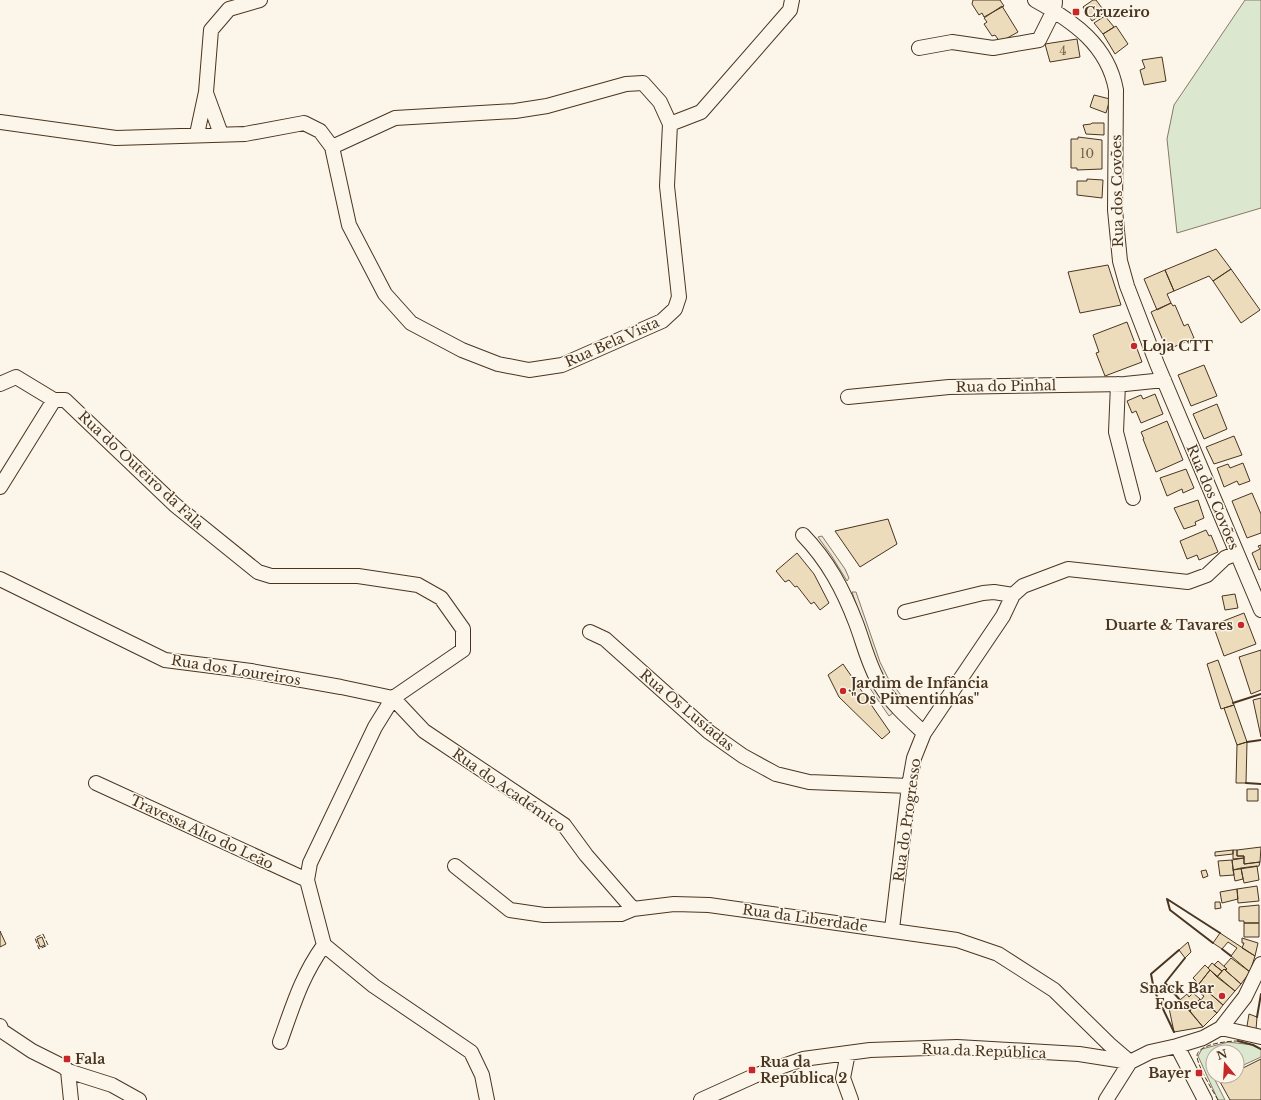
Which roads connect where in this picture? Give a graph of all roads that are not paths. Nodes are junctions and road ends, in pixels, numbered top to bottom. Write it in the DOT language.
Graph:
graph roads {
  1 [pos="260,0"];
  2 [pos="792,0"];
  3 [pos="1035,0"];
  4 [pos="1055,5"];
  5 [pos="919,48"];
  6 [pos="206,92"];
  7 [pos="0,122"];
  8 [pos="670,124"];
  9 [pos="197,134"];
  10 [pos="221,134"];
  11 [pos="332,147"];
  12 [pos="1164,380"];
  13 [pos="0,384"];
  14 [pos="1118,384"];
  15 [pos="848,397"];
  16 [pos="54,400"];
  17 [pos="0,487"];
  18 [pos="1133,498"];
  19 [pos="803,535"];
  20 [pos="1237,553"];
  21 [pos="0,579"];
  22 [pos="1013,594"];
  23 [pos="1261,610"];
  24 [pos="904,612"];
  25 [pos="590,632"];
  26 [pos="393,698"];
  27 [pos="924,733"];
  28 [pos="96,783"];
  29 [pos="909,786"];
  30 [pos="455,866"];
  31 [pos="307,880"];
  32 [pos="633,909"];
  33 [pos="892,930"];
  34 [pos="324,945"];
  35 [pos="1261,964"];
  36 [pos="0,1026"];
  37 [pos="1221,1028"];
  38 [pos="1261,1037"];
  39 [pos="280,1042"];
  40 [pos="1177,1046"];
  41 [pos="848,1053"];
  42 [pos="1130,1062"];
  43 [pos="68,1071"];
  44 [pos="71,1100"];
  45 [pos="139,1100"];
  46 [pos="487,1100"];
  47 [pos="701,1100"];
  48 [pos="851,1100"];
  49 [pos="1106,1100"];
  50 [pos="1204,1100"];
  1 -- 6 [label="street"];
  2 -- 8 [label="street"];
  3 -- 4 [label="street, Rua dos Covões"];
  4 -- 5 [label="street"];
  4 -- 12 [label="street, Rua dos Covões"];
  6 -- 9 [label="street"];
  6 -- 10 [label="street"];
  7 -- 9 [label="street"];
  8 -- 11 [label="street"];
  8 -- 11 [label="street, Rua Bela Vista"];
  9 -- 10 [label="street"];
  10 -- 11 [label="street"];
  12 -- 14 [label="street, Rua do Pinhal"];
  12 -- 20 [label="street, Rua dos Covões"];
  13 -- 16 [label="street, Rua do Outeiro da Fala"];
  14 -- 15 [label="street, Rua do Pinhal"];
  14 -- 18 [label="street"];
  16 -- 17 [label="street"];
  16 -- 26 [label="street, Rua do Outeiro da Fala"];
  19 -- 27 [label="street"];
  20 -- 22 [label="street"];
  20 -- 23 [label="street, Rua dos Covões"];
  21 -- 26 [label="street, Rua dos Loureiros"];
  22 -- 24 [label="street"];
  22 -- 27 [label="street, Rua do Progresso"];
  25 -- 29 [label="street, Rua Os Lusíadas"];
  26 -- 31 [label="street"];
  26 -- 32 [label="street, Rua do Académico"];
  27 -- 29 [label="street, Rua do Progresso"];
  28 -- 31 [label="street, Travessa Alto do Leão"];
  29 -- 33 [label="street, Rua do Progresso"];
  30 -- 32 [label="street, Rua da Liberdade"];
  31 -- 34 [label="street"];
  32 -- 33 [label="street, Rua da Liberdade"];
  33 -- 42 [label="street, Rua da Liberdade"];
  34 -- 39 [label="street"];
  34 -- 46 [label="street"];
  35 -- 37 [label="street"];
  36 -- 43 [label="street"];
  37 -- 38 [label="street"];
  37 -- 40 [label="street"];
  40 -- 42 [label="street"];
  40 -- 50 [label="street"];
  41 -- 42 [label="street, Rua da República"];
  41 -- 47 [label="street, Rua da República"];
  41 -- 48 [label="street"];
  42 -- 49 [label="street"];
  43 -- 44 [label="street"];
  43 -- 45 [label="street"];
}
